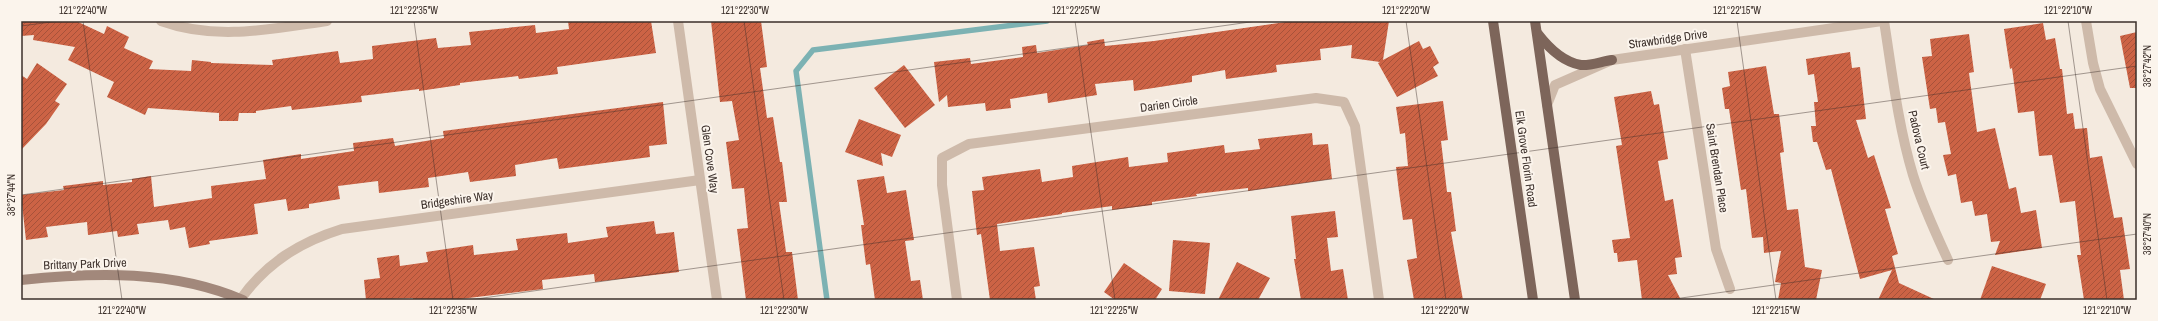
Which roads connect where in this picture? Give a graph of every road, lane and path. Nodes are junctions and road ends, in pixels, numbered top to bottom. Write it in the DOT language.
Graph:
graph roads {
  1 [pos="161,21"];
  2 [pos="327,21"];
  3 [pos="678,21"];
  4 [pos="1493,21"];
  5 [pos="1535,21"];
  6 [pos="1883,21"];
  7 [pos="2086,21"];
  8 [pos="315,22"];
  9 [pos="1537,34"];
  10 [pos="1685,49"];
  11 [pos="1612,60"];
  12 [pos="1547,105"];
  13 [pos="2137,164"];
  14 [pos="700,180"];
  15 [pos="1948,260"];
  16 [pos="21,280"];
  17 [pos="1730,289"];
  18 [pos="242,300"];
  19 [pos="717,300"];
  20 [pos="957,300"];
  21 [pos="1379,300"];
  22 [pos="1533,300"];
  23 [pos="1575,300"];
  1 -- 8 [label="street"];
  2 -- 8 [label="street"];
  3 -- 14 [label="street, Glen Cove Way"];
  4 -- 22 [label="main road, Elk Grove Florin Road"];
  5 -- 9 [label="main road"];
  6 -- 10 [label="street, Strawbridge Drive"];
  6 -- 15 [label="street, Padova Court"];
  7 -- 13 [label="street"];
  9 -- 11 [label="main road"];
  9 -- 12 [label="main road"];
  10 -- 11 [label="street, Strawbridge Drive"];
  10 -- 17 [label="street, Saint Brendan Place"];
  11 -- 12 [label="street, Strawbridge Drive"];
  12 -- 23 [label="main road"];
  14 -- 18 [label="street, Bridgeshire Way"];
  14 -- 19 [label="street, Glen Cove Way"];
  16 -- 18 [label="street, Brittany Park Drive"];
  20 -- 21 [label="street, Darien Circle"];
}
